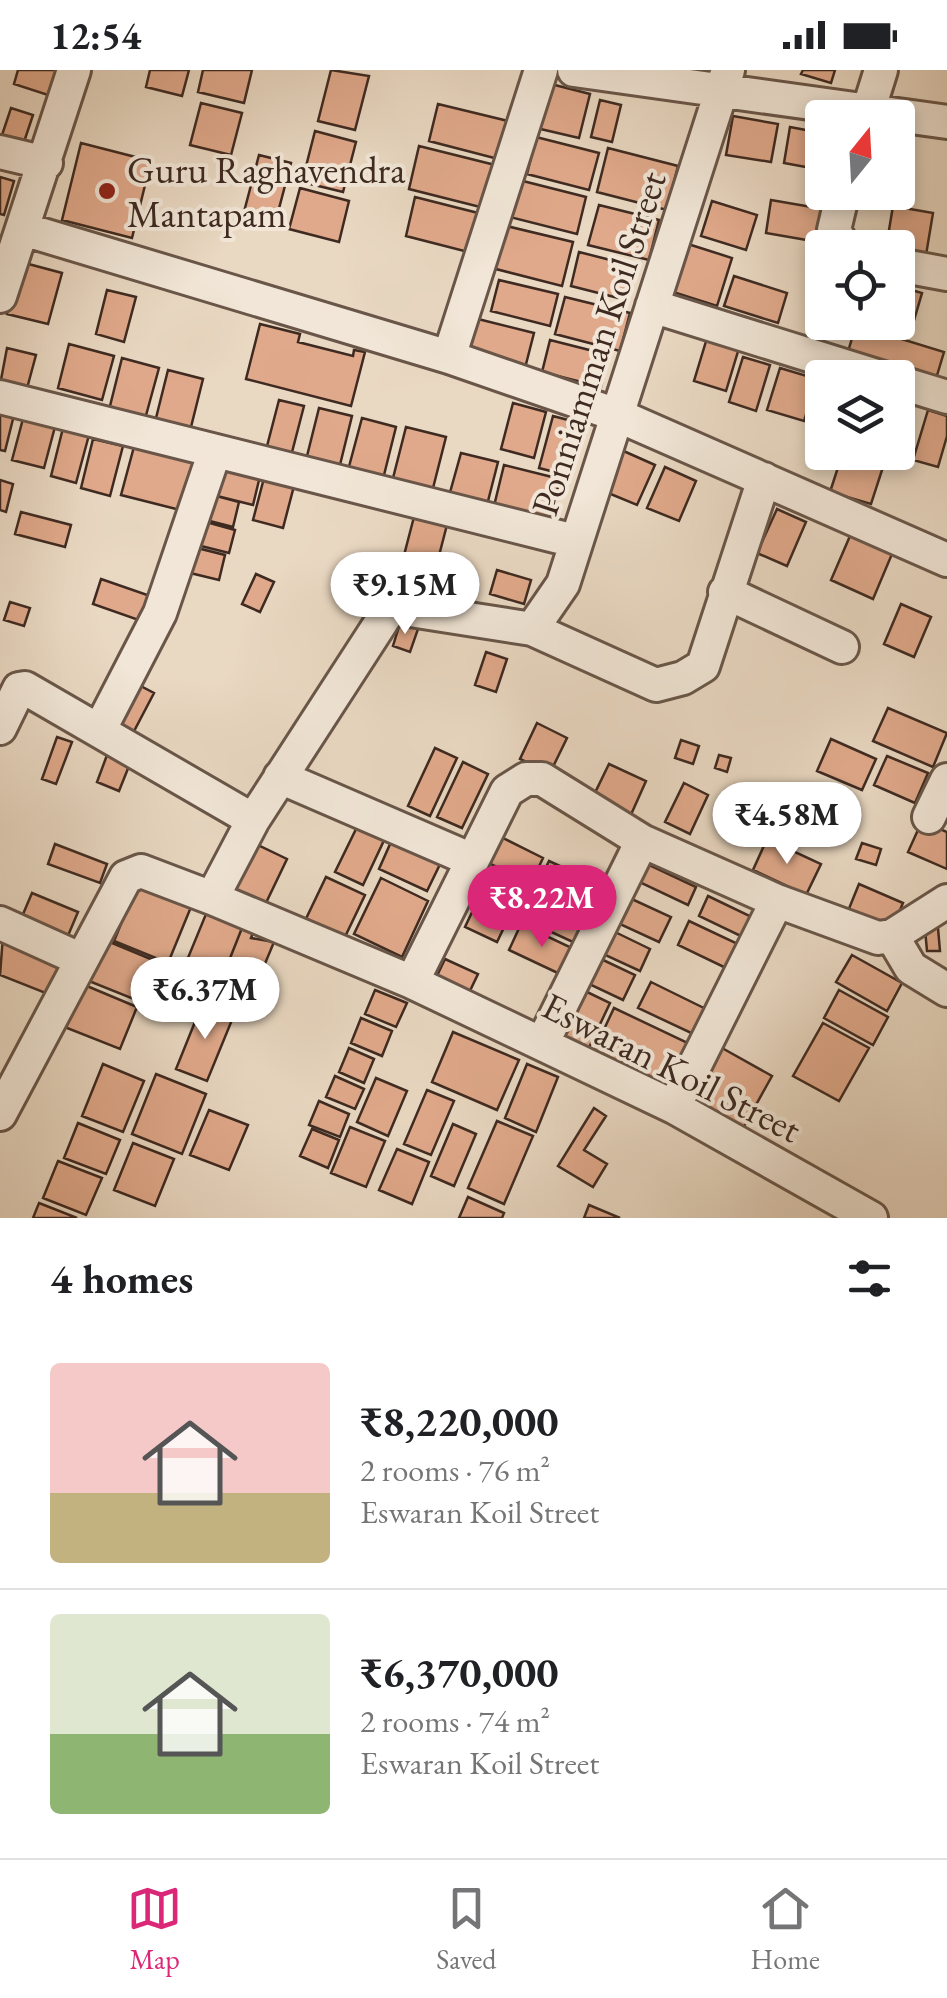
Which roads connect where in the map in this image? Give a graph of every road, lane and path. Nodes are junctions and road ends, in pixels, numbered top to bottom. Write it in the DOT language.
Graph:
graph roads {
  1 [pos="74,70"];
  2 [pos="541,70"];
  3 [pos="574,70"];
  4 [pos="881,70"];
  5 [pos="726,79"];
  6 [pos="811,100"];
  7 [pos="871,100"];
  8 [pos="915,119"];
  9 [pos="947,122"];
  10 [pos="0,152"];
  11 [pos="46,162"];
  12 [pos="23,229"];
  13 [pos="915,268"];
  14 [pos="947,274"];
  15 [pos="0,296"];
  16 [pos="652,306"];
  17 [pos="449,356"];
  18 [pos="825,360"];
  19 [pos="915,387"];
  20 [pos="0,397"];
  21 [pos="947,397"];
  22 [pos="617,415"];
  23 [pos="215,452"];
  24 [pos="764,479"];
  25 [pos="575,541"];
  26 [pos="947,560"];
  27 [pos="726,592"];
  28 [pos="532,629"];
  29 [pos="842,648"];
  30 [pos="0,728"];
  31 [pos="100,729"];
  32 [pos="280,777"];
  33 [pos="947,780"];
  34 [pos="929,818"];
  35 [pos="253,820"];
  36 [pos="642,842"];
  37 [pos="472,860"];
  38 [pos="212,898"];
  39 [pos="777,900"];
  40 [pos="947,900"];
  41 [pos="0,923"];
  42 [pos="892,936"];
  43 [pos="82,960"];
  44 [pos="412,982"];
  45 [pos="947,990"];
  46 [pos="542,1044"];
  47 [pos="674,1106"];
  48 [pos="0,1114"];
  49 [pos="871,1218"];
  1 -- 11 [label="street"];
  2 -- 17 [label="street"];
  3 -- 5 [label="street"];
  4 -- 7 [label="street"];
  5 -- 6 [label="street"];
  5 -- 16 [label="street, Ponniamman Koil Street"];
  8 -- 9 [label="street"];
  10 -- 11 [label="street"];
  11 -- 12 [label="street"];
  12 -- 15 [label="street"];
  12 -- 17 [label="street"];
  13 -- 14 [label="street"];
  16 -- 18 [label="street"];
  16 -- 22 [label="street, Ponniamman Koil Street"];
  17 -- 22 [label="street"];
  19 -- 21 [label="street"];
  20 -- 23 [label="street"];
  22 -- 24 [label="street"];
  22 -- 25 [label="street, Ponniamman Koil Street"];
  23 -- 25 [label="street"];
  23 -- 31 [label="street"];
  24 -- 26 [label="street"];
  24 -- 27 [label="street"];
  25 -- 28 [label="street, Ponniamman Koil Street"];
  27 -- 28 [label="street"];
  27 -- 29 [label="street"];
  28 -- 32 [label="street"];
  30 -- 31 [label="street"];
  31 -- 35 [label="street"];
  32 -- 35 [label="street"];
  32 -- 37 [label="street"];
  33 -- 34 [label="street"];
  35 -- 38 [label="street"];
  36 -- 37 [label="street"];
  36 -- 39 [label="street"];
  36 -- 46 [label="street"];
  37 -- 44 [label="street"];
  38 -- 43 [label="street"];
  38 -- 44 [label="street, Eswaran Koil Street"];
  39 -- 42 [label="street"];
  39 -- 47 [label="street"];
  40 -- 42 [label="street"];
  41 -- 43 [label="street"];
  42 -- 45 [label="street"];
  43 -- 48 [label="street"];
  44 -- 46 [label="street, Eswaran Koil Street"];
  46 -- 47 [label="street, Eswaran Koil Street"];
  47 -- 49 [label="street, Eswaran Koil Street"];
}
